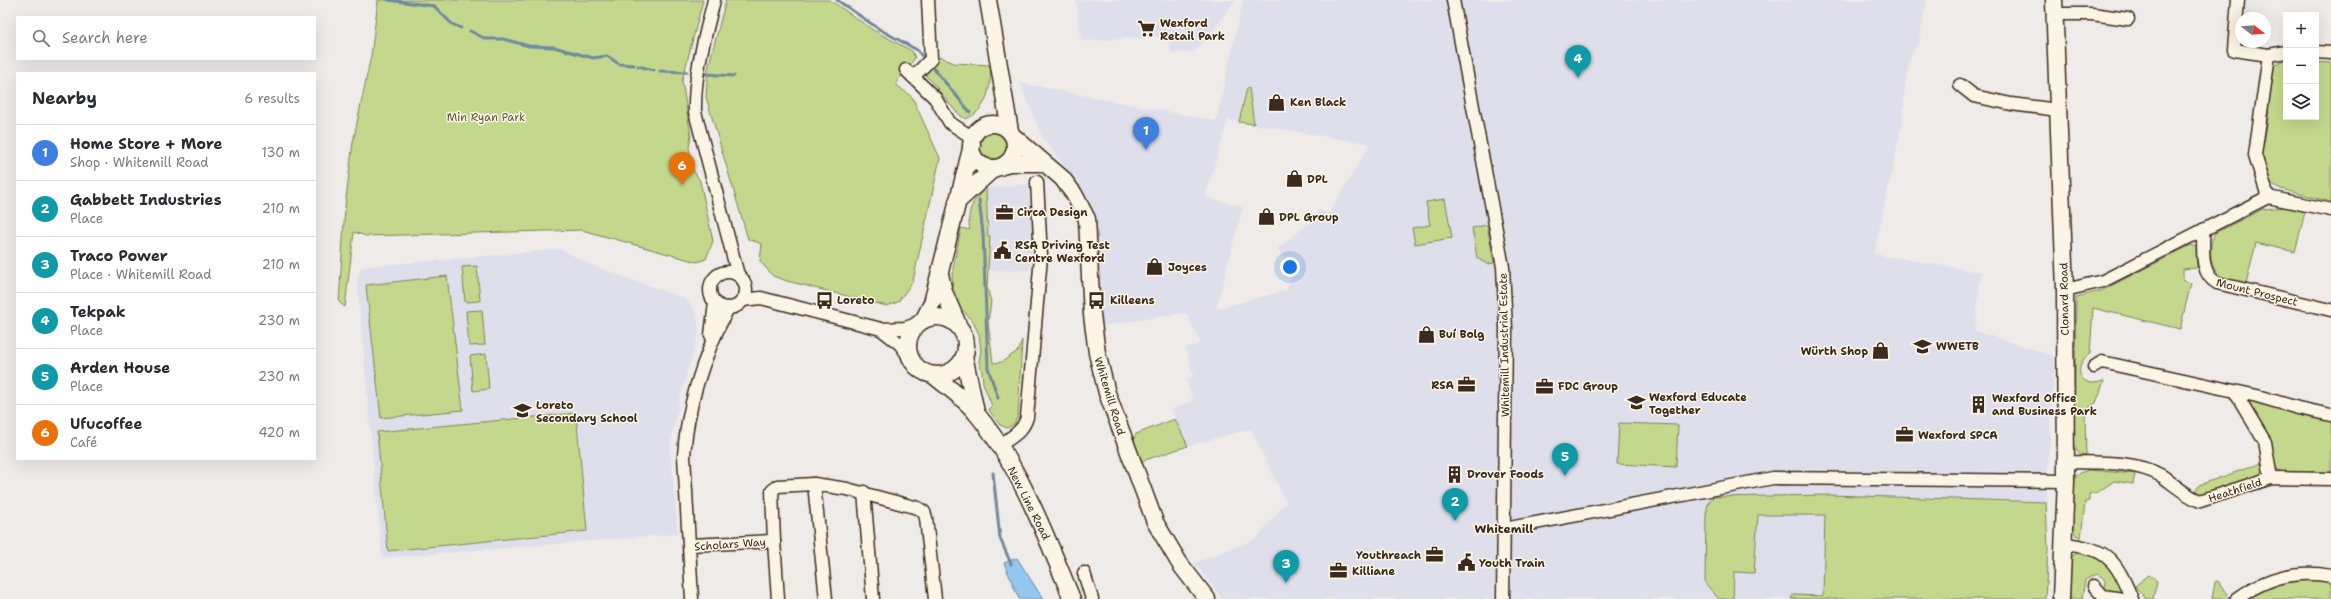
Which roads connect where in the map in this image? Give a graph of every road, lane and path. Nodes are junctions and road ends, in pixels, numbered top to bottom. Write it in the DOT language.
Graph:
graph roads {
  1 [pos="714,0"];
  2 [pos="928,0"];
  3 [pos="988,0"];
  4 [pos="1453,0"];
  5 [pos="2238,0"];
  6 [pos="2055,7"];
  7 [pos="2128,19"];
  8 [pos="2319,52"];
  9 [pos="2283,53"];
  10 [pos="2331,53"];
  11 [pos="2269,55"];
  12 [pos="1002,83"];
  13 [pos="1960,85"];
  14 [pos="2058,110"];
  15 [pos="1012,134"];
  16 [pos="976,137"];
  17 [pos="1043,163"];
  18 [pos="1001,165"];
  19 [pos="1037,182"];
  20 [pos="2268,197"];
  21 [pos="957,202"];
  22 [pos="2331,210"];
  23 [pos="2203,230"];
  24 [pos="730,245"];
  25 [pos="722,273"];
  26 [pos="940,274"];
  27 [pos="742,280"];
  28 [pos="2065,290"];
  29 [pos="761,298"];
  30 [pos="742,300"];
  31 [pos="715,303"];
  32 [pos="728,308"];
  33 [pos="2331,310"];
  34 [pos="920,322"];
  35 [pos="959,327"];
  36 [pos="881,330"];
  37 [pos="709,346"];
  38 [pos="964,356"];
  39 [pos="910,358"];
  40 [pos="2094,367"];
  41 [pos="933,375"];
  42 [pos="2236,392"];
  43 [pos="976,412"];
  44 [pos="2331,415"];
  45 [pos="999,446"];
  46 [pos="2065,462"];
  47 [pos="2272,478"];
  48 [pos="2331,479"];
  49 [pos="2066,481"];
  50 [pos="814,484"];
  51 [pos="864,492"];
  52 [pos="1504,529"];
  53 [pos="774,541"];
  54 [pos="2064,544"];
  55 [pos="690,545"];
  56 [pos="1084,572"];
  57 [pos="2331,576"];
  58 [pos="2094,586"];
  59 [pos="692,599"];
  60 [pos="778,599"];
  61 [pos="826,599"];
  62 [pos="873,599"];
  63 [pos="935,599"];
  64 [pos="1072,599"];
  65 [pos="1092,599"];
  66 [pos="1208,599"];
  67 [pos="1503,599"];
  68 [pos="2061,599"];
  69 [pos="2122,599"];
  70 [pos="2132,599"];
  71 [pos="2237,599"];
  1 -- 24 [label="street"];
  2 -- 16 [label="street"];
  3 -- 12 [label="street"];
  4 -- 52 [label="street, Whitemill Industrial Estate"];
  5 -- 11 [label="street"];
  6 -- 7 [label="street"];
  6 -- 14 [label="street, Clonard Road"];
  8 -- 10 [label="street"];
  9 -- 11 [label="street"];
  11 -- 20 [label="street"];
  12 -- 15 [label="street"];
  12 -- 16 [label="street"];
  13 -- 14 [label="street"];
  14 -- 28 [label="street, Clonard Road"];
  15 -- 16 [label="street"];
  15 -- 17 [label="street, Whitemill Road"];
  15 -- 18 [label="street"];
  16 -- 18 [label="street"];
  16 -- 21 [label="street"];
  17 -- 18 [label="street"];
  17 -- 66 [label="street, Whitemill Road"];
  18 -- 21 [label="street"];
  19 -- 45 [label="street"];
  20 -- 22 [label="street"];
  20 -- 23 [label="street"];
  21 -- 26 [label="street"];
  23 -- 28 [label="street"];
  23 -- 33 [label="street, Mount Prospect"];
  24 -- 25 [label="street"];
  24 -- 27 [label="street"];
  25 -- 27 [label="street"];
  25 -- 31 [label="street"];
  26 -- 34 [label="street"];
  26 -- 35 [label="street"];
  27 -- 29 [label="street"];
  27 -- 30 [label="street"];
  28 -- 46 [label="street, Clonard Road"];
  29 -- 30 [label="street"];
  29 -- 36 [label="street"];
  30 -- 32 [label="street"];
  31 -- 32 [label="street"];
  31 -- 37 [label="street"];
  32 -- 37 [label="street"];
  34 -- 35 [label="street"];
  34 -- 36 [label="street"];
  34 -- 39 [label="street"];
  35 -- 38 [label="street"];
  36 -- 39 [label="street"];
  37 -- 55 [label="street"];
  38 -- 41 [label="street"];
  38 -- 43 [label="street, New Line Road"];
  39 -- 41 [label="street"];
  40 -- 42 [label="street"];
  41 -- 43 [label="street, New Line Road"];
  42 -- 44 [label="street"];
  42 -- 47 [label="street, Heathfield"];
  43 -- 45 [label="street, New Line Road"];
  45 -- 64 [label="street, New Line Road"];
  46 -- 47 [label="street, Heathfield"];
  46 -- 49 [label="street, Clonard Road"];
  47 -- 48 [label="street, Heathfield"];
  49 -- 52 [label="street"];
  49 -- 54 [label="street, Clonard Road"];
  50 -- 51 [label="street, Scholars Way"];
  50 -- 53 [label="street, Scholars Way"];
  50 -- 61 [label="street"];
  51 -- 62 [label="street"];
  51 -- 63 [label="street, Scholars Way"];
  52 -- 67 [label="street, Whitemill Industrial Estate"];
  53 -- 55 [label="street, Scholars Way"];
  53 -- 60 [label="street, Scholars Way"];
  54 -- 68 [label="street, Clonard Road"];
  54 -- 70 [label="street"];
  55 -- 59 [label="street, Scholars Way"];
  56 -- 65 [label="street"];
  57 -- 71 [label="street"];
  58 -- 69 [label="street"];
}
